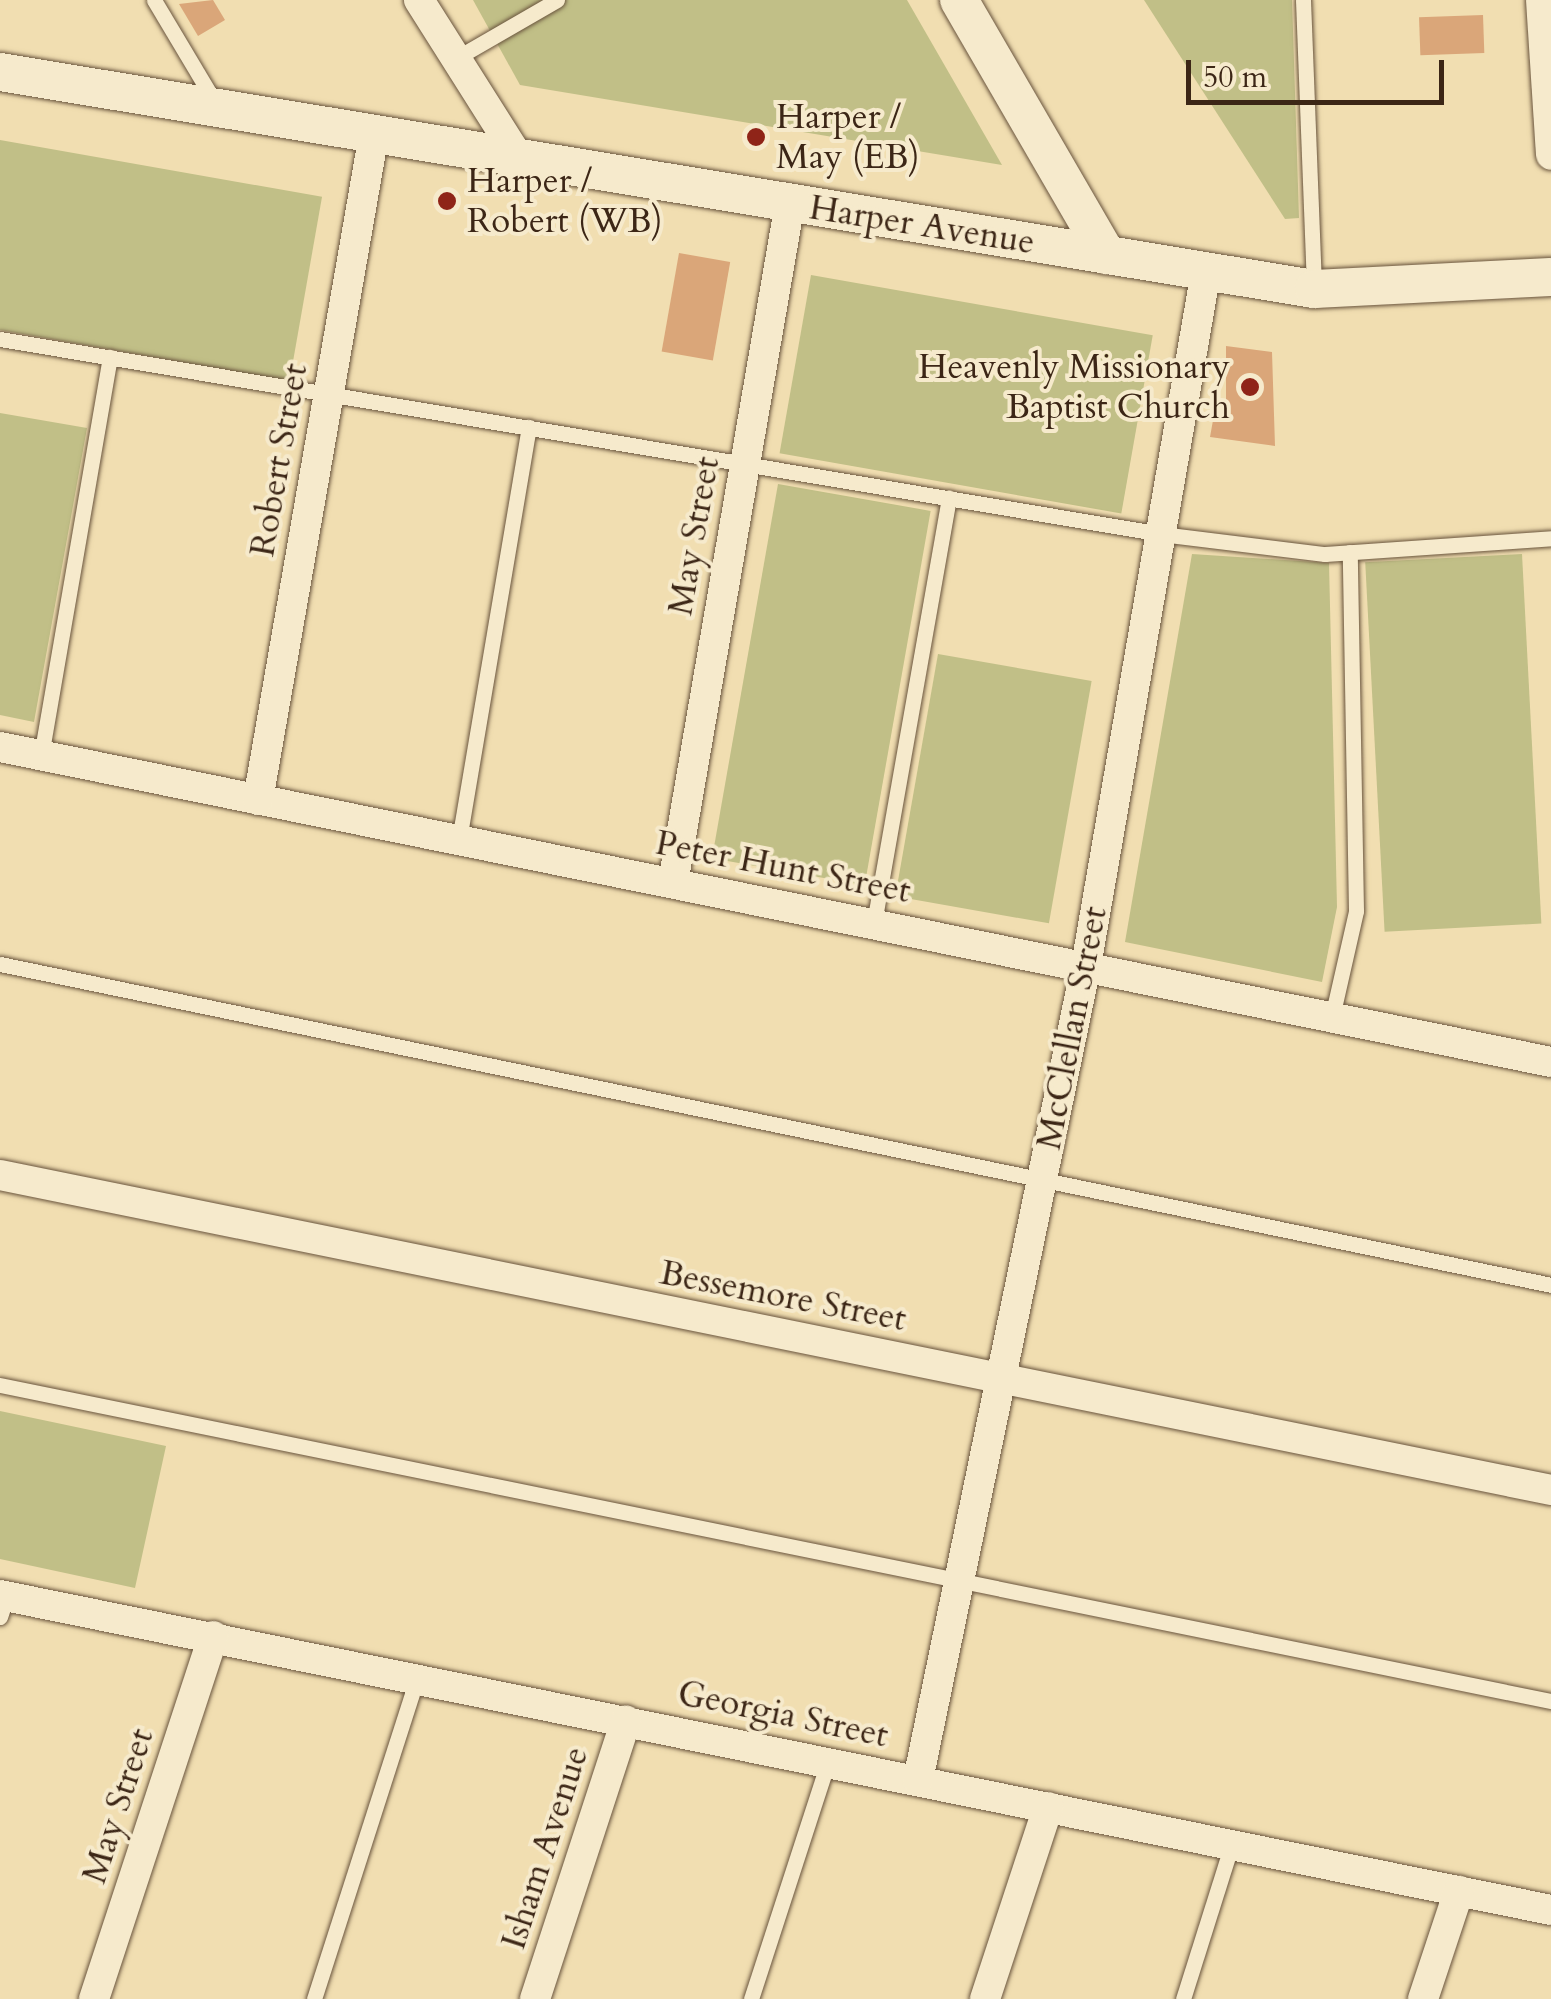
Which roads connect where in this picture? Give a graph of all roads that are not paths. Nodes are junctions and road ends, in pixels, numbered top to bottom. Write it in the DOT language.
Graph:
graph roads {
  1 [pos="154,0"];
  2 [pos="419,0"];
  3 [pos="557,0"];
  4 [pos="959,0"];
  5 [pos="1302,0"];
  6 [pos="1541,0"];
  7 [pos="452,60"];
  8 [pos="0,72"];
  9 [pos="219,108"];
  10 [pos="374,134"];
  11 [pos="1551,155"];
  12 [pos="519,158"];
  13 [pos="790,203"];
  14 [pos="1106,255"];
  15 [pos="1206,271"];
  16 [pos="1551,277"];
  17 [pos="1314,288"];
  18 [pos="0,339"];
  19 [pos="110,357"];
  20 [pos="328,393"];
  21 [pos="528,427"];
  22 [pos="745,464"];
  23 [pos="950,498"];
  24 [pos="1162,534"];
  25 [pos="1551,538"];
  26 [pos="1350,552"];
  27 [pos="0,748"];
  28 [pos="41,756"];
  29 [pos="258,800"];
  30 [pos="459,840"];
  31 [pos="672,883"];
  32 [pos="874,923"];
  33 [pos="0,964"];
  34 [pos="1086,966"];
  35 [pos="1332,1017"];
  36 [pos="1551,1062"];
  37 [pos="0,1175"];
  38 [pos="1042,1183"];
  39 [pos="1551,1284"];
  40 [pos="1003,1379"];
  41 [pos="0,1385"];
  42 [pos="1551,1490"];
  43 [pos="960,1580"];
  44 [pos="2,1603"];
  45 [pos="213,1636"];
  46 [pos="416,1680"];
  47 [pos="1551,1701"];
  48 [pos="626,1720"];
  49 [pos="828,1762"];
  50 [pos="918,1780"];
  51 [pos="1048,1806"];
  52 [pos="1232,1844"];
  53 [pos="1459,1891"];
  54 [pos="1551,1910"];
  55 [pos="94,1999"];
  56 [pos="314,1999"];
  57 [pos="535,1999"];
  58 [pos="751,1999"];
  59 [pos="984,1999"];
  60 [pos="1183,1999"];
  61 [pos="1424,1999"];
  1 -- 9 [label="lane"];
  2 -- 7 [label="street"];
  3 -- 7 [label="lane"];
  4 -- 14 [label="street"];
  5 -- 17 [label="lane"];
  6 -- 11 [label="street"];
  7 -- 12 [label="street"];
  8 -- 9 [label="street, Harper Avenue"];
  9 -- 10 [label="street, Harper Avenue"];
  10 -- 12 [label="street, Harper Avenue"];
  10 -- 20 [label="street, Robert Street"];
  12 -- 13 [label="street, Harper Avenue"];
  13 -- 14 [label="street, Harper Avenue"];
  13 -- 22 [label="street, May Street"];
  14 -- 15 [label="street, Harper Avenue"];
  15 -- 17 [label="street, Harper Avenue"];
  15 -- 24 [label="street, McClellan Street"];
  16 -- 17 [label="street, Harper Avenue"];
  18 -- 19 [label="lane"];
  19 -- 20 [label="lane"];
  19 -- 28 [label="lane"];
  20 -- 21 [label="lane"];
  20 -- 29 [label="street, Robert Street"];
  21 -- 22 [label="lane"];
  21 -- 30 [label="lane"];
  22 -- 23 [label="lane"];
  22 -- 31 [label="street, May Street"];
  23 -- 24 [label="lane"];
  23 -- 32 [label="lane"];
  24 -- 26 [label="lane"];
  24 -- 34 [label="street, McClellan Street"];
  25 -- 26 [label="lane"];
  26 -- 35 [label="lane"];
  27 -- 28 [label="street, Peter Hunt Street"];
  28 -- 29 [label="street, Peter Hunt Street"];
  29 -- 30 [label="street, Peter Hunt Street"];
  30 -- 31 [label="street, Peter Hunt Street"];
  31 -- 32 [label="street, Peter Hunt Street"];
  32 -- 34 [label="street, Peter Hunt Street"];
  33 -- 38 [label="lane"];
  34 -- 35 [label="street, Peter Hunt Street"];
  34 -- 38 [label="street, McClellan Street"];
  35 -- 36 [label="street, Peter Hunt Street"];
  37 -- 40 [label="street, Bessemore Street"];
  38 -- 39 [label="lane"];
  38 -- 40 [label="street, McClellan Street"];
  40 -- 42 [label="street, Bessemore Street"];
  40 -- 43 [label="street, McClellan Street"];
  41 -- 43 [label="lane"];
  43 -- 47 [label="lane"];
  43 -- 50 [label="street, McClellan Street"];
  44 -- 45 [label="street, Georgia Street"];
  45 -- 46 [label="street, Georgia Street"];
  45 -- 55 [label="street, May Street"];
  46 -- 48 [label="street, Georgia Street"];
  46 -- 56 [label="lane"];
  48 -- 49 [label="street, Georgia Street"];
  48 -- 57 [label="street, Isham Avenue"];
  49 -- 50 [label="street, Georgia Street"];
  49 -- 58 [label="lane"];
  50 -- 51 [label="street, Georgia Street"];
  51 -- 52 [label="street, Georgia Street"];
  51 -- 59 [label="street"];
  52 -- 53 [label="street, Georgia Street"];
  52 -- 60 [label="lane"];
  53 -- 54 [label="street, Georgia Street"];
  53 -- 61 [label="street"];
}
